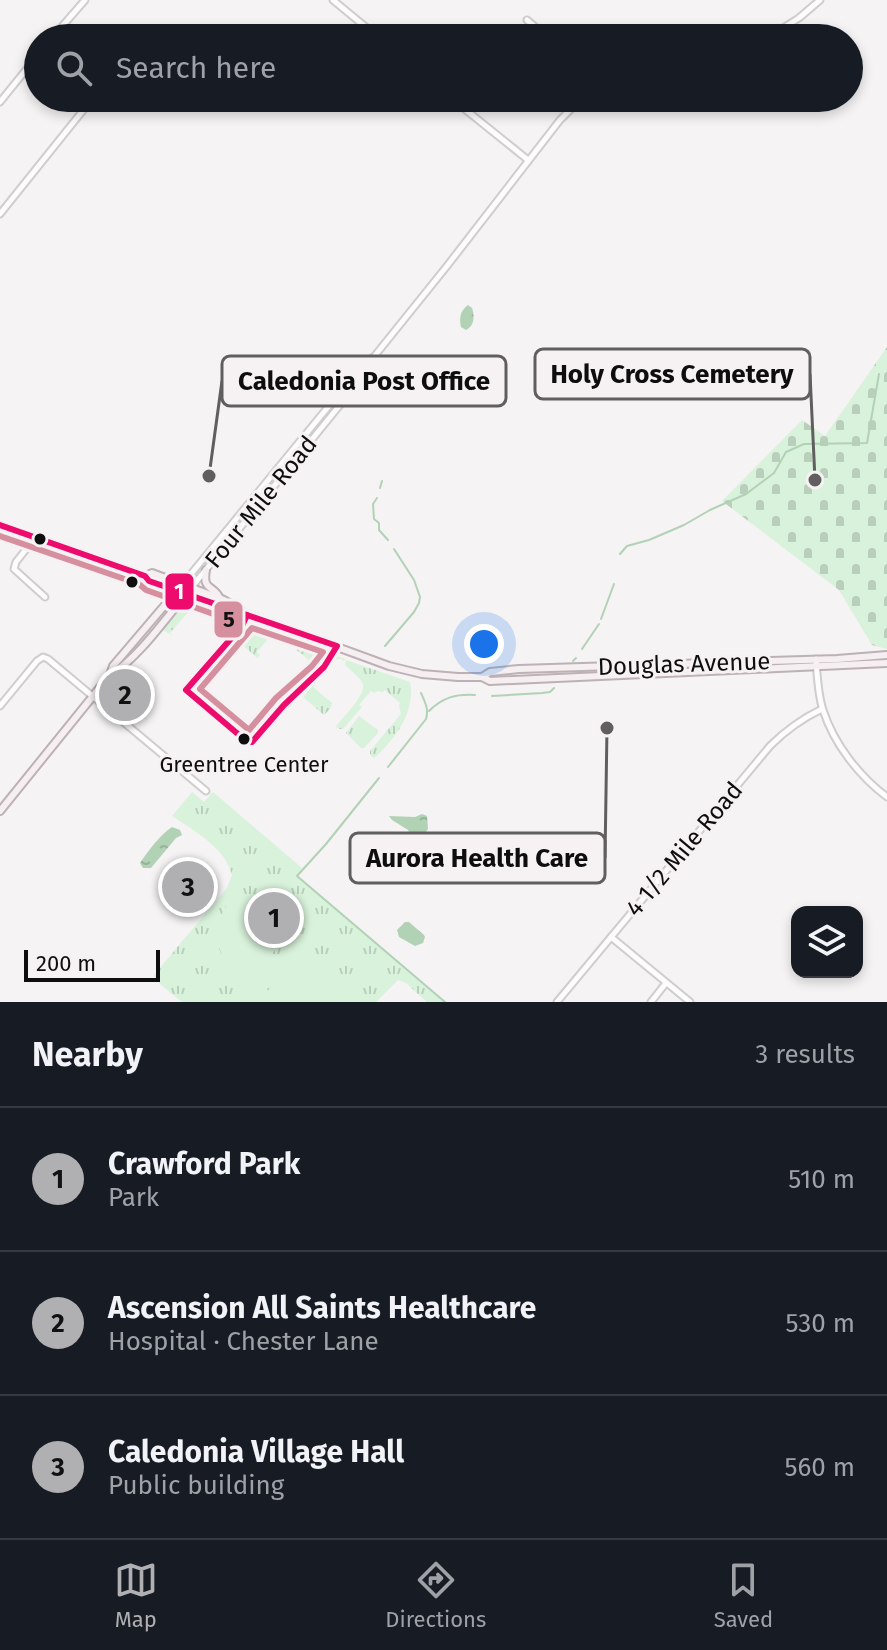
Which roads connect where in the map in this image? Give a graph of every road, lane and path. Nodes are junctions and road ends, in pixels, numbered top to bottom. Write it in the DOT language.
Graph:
graph roads {
  1 [pos="85,0"];
  2 [pos="333,0"];
  3 [pos="820,0"];
  4 [pos="527,20"];
  5 [pos="64,24"];
  6 [pos="362,24"];
  7 [pos="532,24"];
  8 [pos="789,24"];
  9 [pos="24,72"];
  10 [pos="0,102"];
  11 [pos="82,112"];
  12 [pos="469,112"];
  13 [pos="568,112"];
  14 [pos="528,160"];
  15 [pos="0,214"];
  16 [pos="373,358"];
  17 [pos="0,525"];
  18 [pos="35,538"];
  19 [pos="206,570"];
  20 [pos="145,576"];
  21 [pos="159,584"];
  22 [pos="179,588"];
  23 [pos="188,591"];
  24 [pos="45,597"];
  25 [pos="220,599"];
  26 [pos="165,604"];
  27 [pos="247,614"];
  28 [pos="887,655"];
  29 [pos="816,659"];
  30 [pos="887,663"];
  31 [pos="817,668"];
  32 [pos="110,675"];
  33 [pos="482,677"];
  34 [pos="93,697"];
  35 [pos="0,706"];
  36 [pos="822,709"];
  37 [pos="206,791"];
  38 [pos="887,797"];
  39 [pos="0,811"];
  40 [pos="611,937"];
  41 [pos="666,983"];
  42 [pos="557,1002"];
  43 [pos="651,1002"];
  44 [pos="690,1002"];
  1 -- 5 [label="street"];
  2 -- 6 [label="street"];
  3 -- 8 [label="street"];
  4 -- 7 [label="street"];
  9 -- 10 [label="street"];
  11 -- 15 [label="street"];
  12 -- 14 [label="street"];
  13 -- 14 [label="street, Four Mile Road"];
  14 -- 16 [label="street, Four Mile Road"];
  16 -- 19 [label="street, Four Mile Road"];
  16 -- 22 [label="street, Four Mile Road"];
  17 -- 18 [label="main road, Douglas Avenue"];
  18 -- 20 [label="main road, Douglas Avenue"];
  18 -- 24 [label="street"];
  19 -- 23 [label="street, Four Mile Road"];
  19 -- 25 [label="main road"];
  20 -- 21 [label="main road, Douglas Avenue"];
  20 -- 22 [label="main road, Douglas Avenue"];
  21 -- 22 [label="main road, Douglas Avenue"];
  21 -- 26 [label="main road"];
  22 -- 23 [label="main road, Douglas Avenue"];
  22 -- 26 [label="main road, Four Mile Road"];
  23 -- 25 [label="main road, Douglas Avenue"];
  23 -- 27 [label="main road, Douglas Avenue"];
  23 -- 32 [label="main road, Four Mile Road"];
  25 -- 27 [label="main road, Douglas Avenue"];
  26 -- 32 [label="main road, Four Mile Road"];
  27 -- 33 [label="main road, Douglas Avenue"];
  28 -- 29 [label="main road, Douglas Avenue"];
  29 -- 31 [label="street"];
  29 -- 33 [label="main road, Douglas Avenue"];
  30 -- 31 [label="main road, Douglas Avenue"];
  31 -- 33 [label="main road, Douglas Avenue"];
  31 -- 36 [label="street"];
  32 -- 34 [label="main road, Four Mile Road"];
  34 -- 35 [label="street"];
  34 -- 37 [label="street"];
  34 -- 39 [label="main road, Four Mile Road"];
  36 -- 38 [label="street"];
  36 -- 40 [label="street, 4 1/2 Mile Road"];
  40 -- 41 [label="street"];
  40 -- 42 [label="street, 4 1/2 Mile Road"];
  41 -- 43 [label="street"];
  41 -- 44 [label="street"];
}
